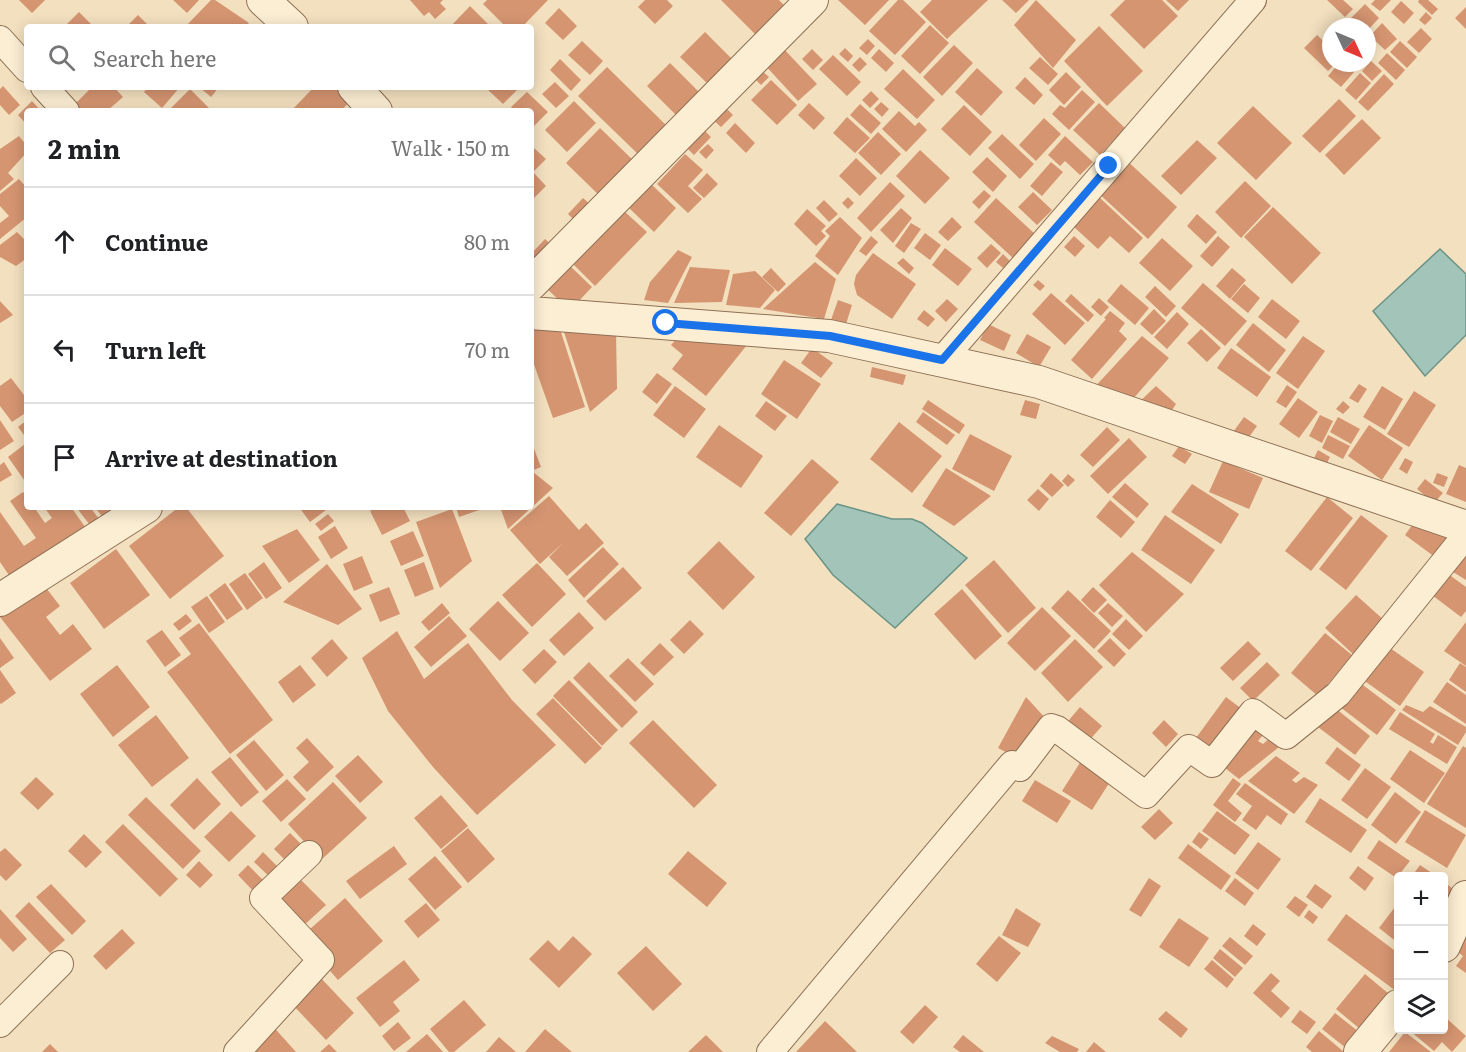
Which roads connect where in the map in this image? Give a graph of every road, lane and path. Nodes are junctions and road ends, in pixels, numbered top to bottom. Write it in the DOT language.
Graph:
graph roads {
  1 [pos="263,0"];
  2 [pos="812,0"];
  3 [pos="1253,0"];
  4 [pos="289,24"];
  5 [pos="0,39"];
  6 [pos="24,66"];
  7 [pos="47,90"];
  8 [pos="357,90"];
  9 [pos="63,108"];
  10 [pos="373,108"];
  11 [pos="534,281"];
  12 [pos="534,313"];
  13 [pos="942,360"];
  14 [pos="141,510"];
  15 [pos="1466,527"];
  16 [pos="1466,535"];
  17 [pos="0,600"];
  18 [pos="309,854"];
  19 [pos="1466,897"];
  20 [pos="1448,935"];
  21 [pos="60,964"];
  22 [pos="1394,1011"];
  23 [pos="0,1024"];
  24 [pos="237,1052"];
  25 [pos="770,1052"];
  26 [pos="1360,1052"];
  1 -- 4 [label="street"];
  2 -- 11 [label="street"];
  3 -- 13 [label="street"];
  5 -- 6 [label="street"];
  7 -- 9 [label="street"];
  8 -- 10 [label="street"];
  12 -- 13 [label="street"];
  13 -- 15 [label="street"];
  14 -- 17 [label="street"];
  16 -- 25 [label="street"];
  18 -- 24 [label="street"];
  19 -- 20 [label="street"];
  21 -- 23 [label="street"];
  22 -- 26 [label="street"];
}
